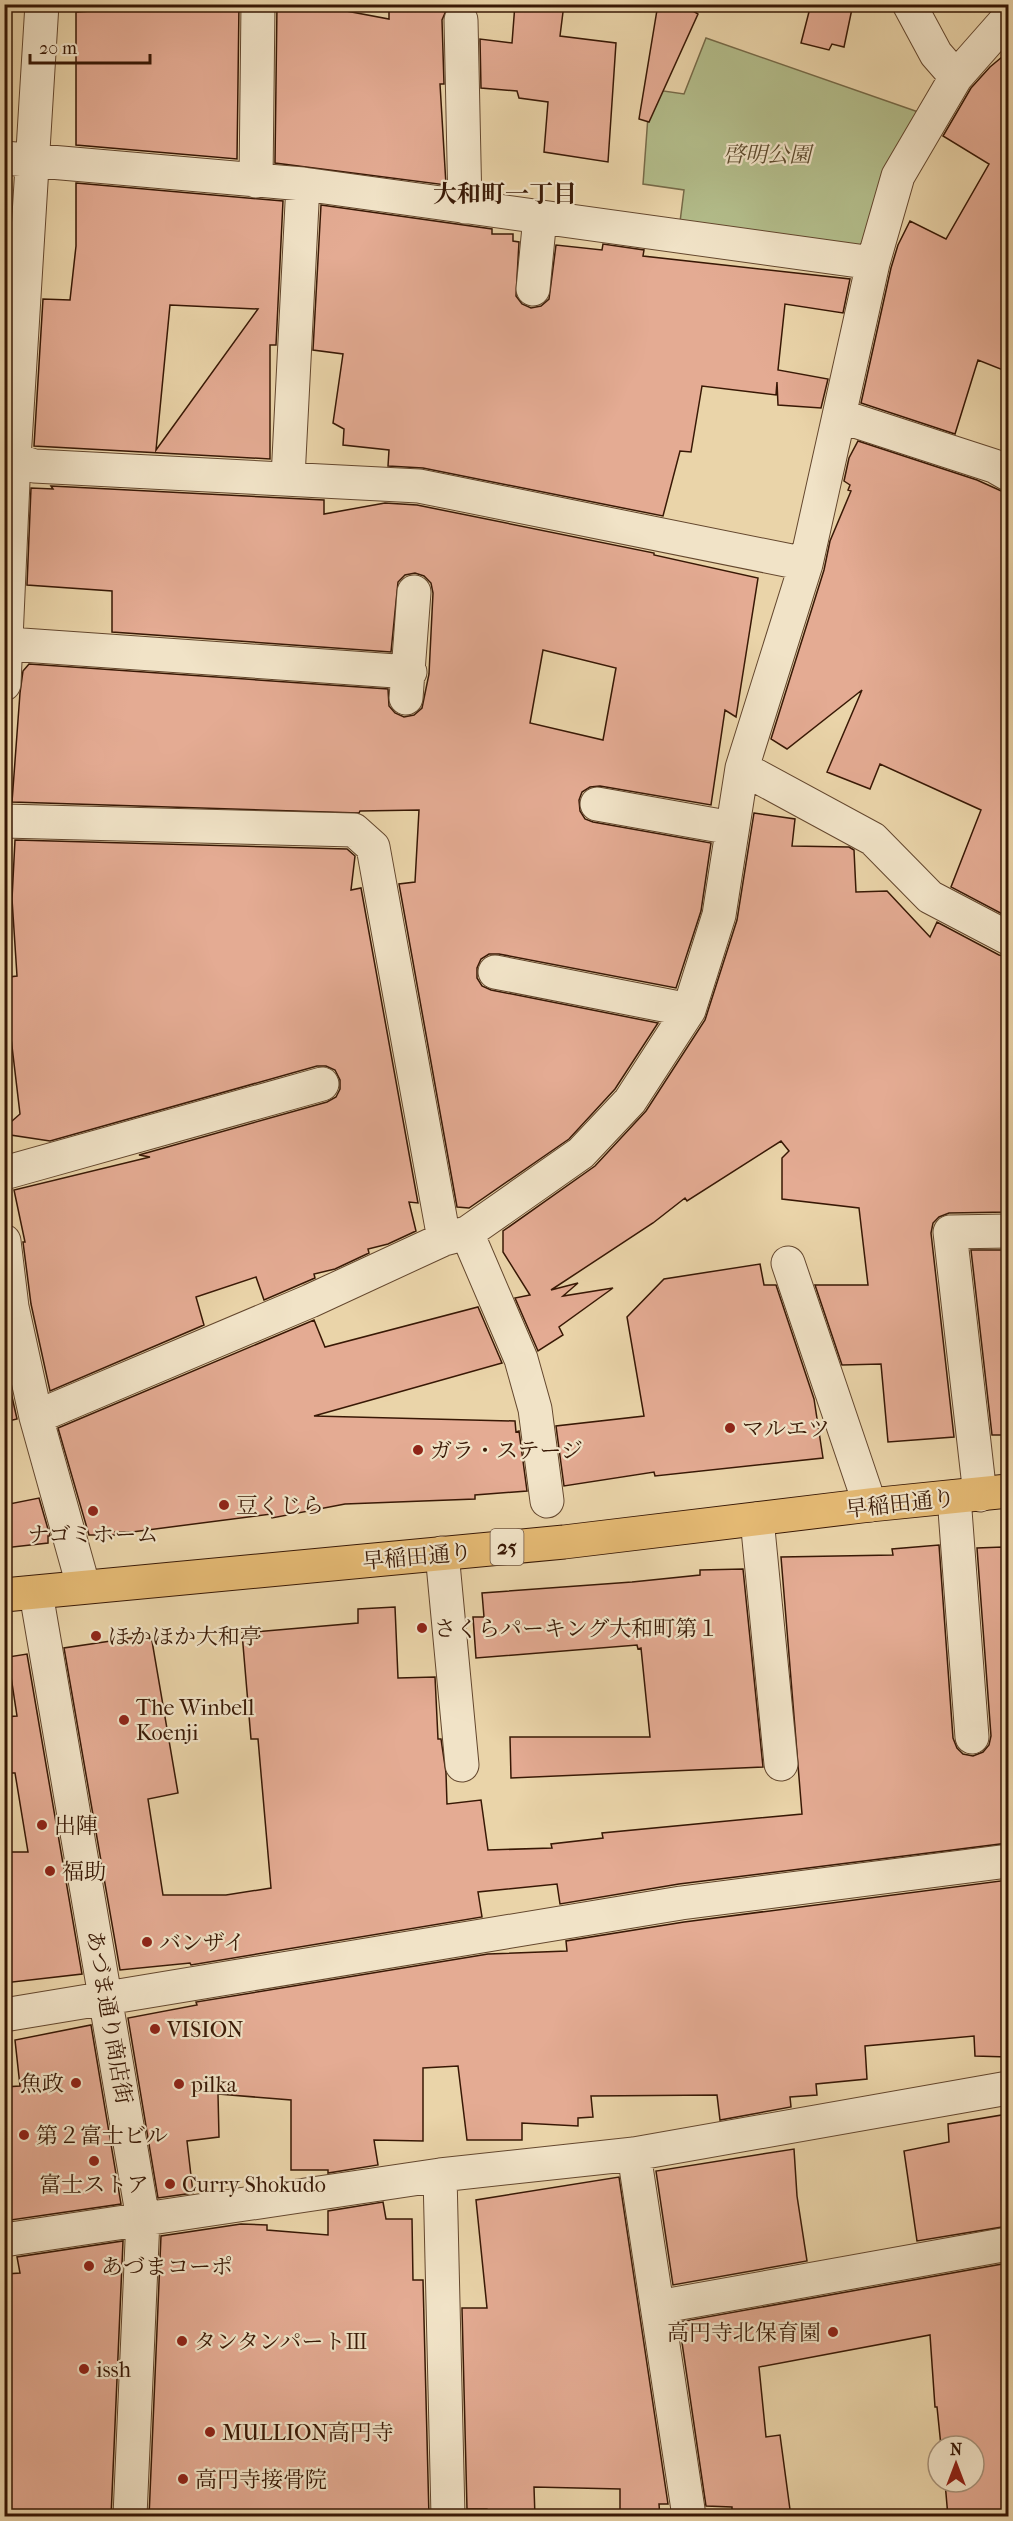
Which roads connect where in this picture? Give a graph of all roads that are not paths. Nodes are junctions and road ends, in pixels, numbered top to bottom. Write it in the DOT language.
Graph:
graph roads {
  1 [pos="42,4"];
  2 [pos="258,4"];
  3 [pos="909,4"];
  4 [pos="1008,18"];
  5 [pos="461,20"];
  6 [pos="956,77"];
  7 [pos="18,159"];
  8 [pos="256,181"];
  9 [pos="303,184"];
  10 [pos="465,207"];
  11 [pos="540,217"];
  12 [pos="873,263"];
  13 [pos="533,289"];
  14 [pos="840,416"];
  15 [pos="9,458"];
  16 [pos="1004,464"];
  17 [pos="288,478"];
  18 [pos="806,564"];
  19 [pos="414,592"];
  20 [pos="8,645"];
  21 [pos="4,684"];
  22 [pos="742,768"];
  23 [pos="597,804"];
  24 [pos="4,821"];
  25 [pos="732,828"];
  26 [pos="1008,938"];
  27 [pos="495,972"];
  28 [pos="689,1010"];
  29 [pos="322,1084"];
  30 [pos="4,1173"];
  31 [pos="1008,1231"];
  32 [pos="455,1236"];
  33 [pos="4,1241"];
  34 [pos="788,1263"];
  35 [pos="36,1417"];
  36 [pos="981,1495"];
  37 [pos="547,1501"];
  38 [pos="870,1505"];
  39 [pos="757,1519"];
  40 [pos="442,1553"];
  41 [pos="83,1585"];
  42 [pos="20,1594"];
  43 [pos="972,1737"];
  44 [pos="781,1764"];
  45 [pos="462,1765"];
  46 [pos="1008,1861"];
  47 [pos="107,1999"];
  48 [pos="4,2015"];
  49 [pos="1008,2088"];
  50 [pos="634,2154"];
  51 [pos="440,2175"];
  52 [pos="143,2219"];
  53 [pos="4,2240"];
  54 [pos="1008,2244"];
  55 [pos="658,2307"];
  56 [pos="130,2517"];
  57 [pos="448,2517"];
  58 [pos="689,2517"];
  1 -- 7 [label="street"];
  2 -- 8 [label="street"];
  3 -- 6 [label="street"];
  4 -- 6 [label="street"];
  5 -- 10 [label="street"];
  6 -- 12 [label="street"];
  7 -- 8 [label="street"];
  7 -- 15 [label="street"];
  8 -- 9 [label="street"];
  9 -- 10 [label="street"];
  9 -- 17 [label="street"];
  10 -- 11 [label="street"];
  11 -- 12 [label="street"];
  11 -- 13 [label="street"];
  12 -- 14 [label="street"];
  14 -- 16 [label="street"];
  14 -- 18 [label="street"];
  15 -- 17 [label="street"];
  15 -- 20 [label="street"];
  17 -- 18 [label="street"];
  18 -- 22 [label="street"];
  19 -- 20 [label="street"];
  20 -- 21 [label="street"];
  22 -- 25 [label="street"];
  22 -- 26 [label="street"];
  23 -- 25 [label="street"];
  24 -- 32 [label="street"];
  25 -- 28 [label="street"];
  27 -- 28 [label="street"];
  28 -- 32 [label="street"];
  29 -- 30 [label="street"];
  31 -- 36 [label="street"];
  32 -- 35 [label="street"];
  32 -- 37 [label="street"];
  33 -- 35 [label="street"];
  34 -- 38 [label="street"];
  35 -- 41 [label="street"];
  36 -- 38 [label="main road, 早稲田通り / 25"];
  36 -- 43 [label="street"];
  38 -- 39 [label="main road, 早稲田通り / 25"];
  39 -- 40 [label="main road, 早稲田通り / 25"];
  39 -- 44 [label="street"];
  40 -- 41 [label="main road, 早稲田通り / 25"];
  40 -- 45 [label="street"];
  41 -- 42 [label="main road, 早稲田通り / 25"];
  42 -- 47 [label="street, あづま通り商店街"];
  46 -- 47 [label="street"];
  47 -- 48 [label="street"];
  47 -- 52 [label="street, あづま通り商店街"];
  49 -- 50 [label="street"];
  50 -- 51 [label="street"];
  50 -- 55 [label="street"];
  51 -- 52 [label="street"];
  51 -- 57 [label="street"];
  52 -- 53 [label="street"];
  52 -- 56 [label="street, あづま通り商店街"];
  54 -- 55 [label="street"];
  55 -- 58 [label="street"];
}
